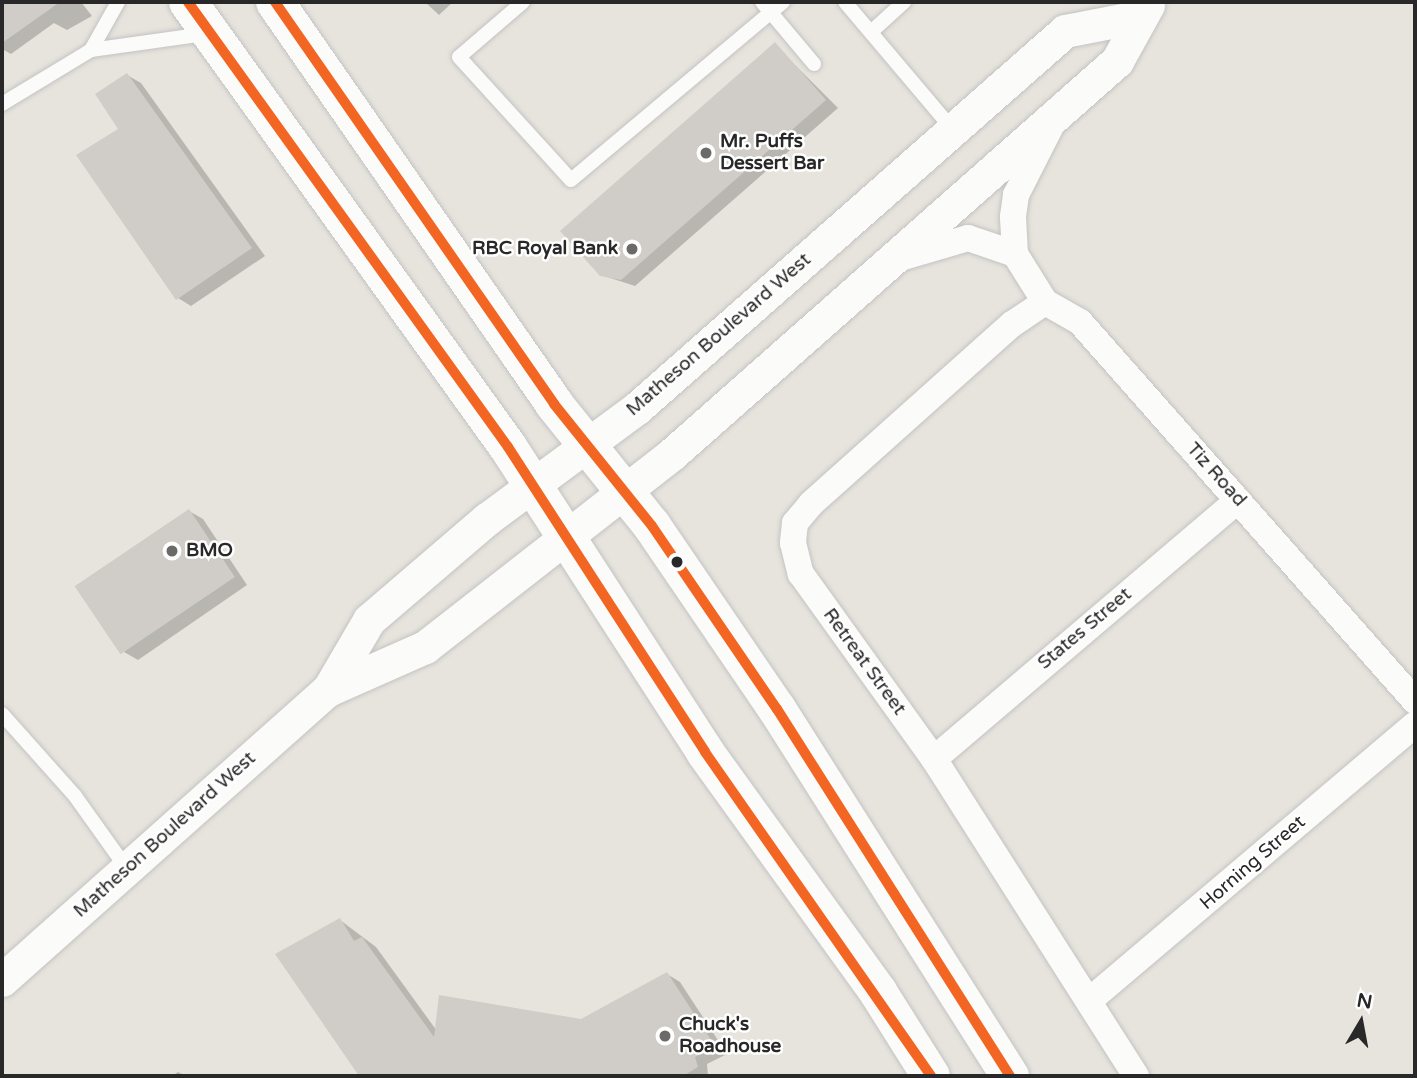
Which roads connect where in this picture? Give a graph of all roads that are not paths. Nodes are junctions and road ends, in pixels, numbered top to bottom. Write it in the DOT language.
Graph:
graph roads {
  1 [pos="118,2"];
  2 [pos="188,2"];
  3 [pos="523,2"];
  4 [pos="783,2"];
  5 [pos="845,2"];
  6 [pos="904,2"];
  7 [pos="277,3"];
  8 [pos="766,7"];
  9 [pos="1144,10"];
  10 [pos="871,32"];
  11 [pos="209,33"];
  12 [pos="91,50"];
  13 [pos="814,64"];
  14 [pos="2,104"];
  15 [pos="1060,109"];
  16 [pos="953,130"];
  17 [pos="1015,254"];
  18 [pos="898,259"];
  19 [pos="1045,302"];
  20 [pos="587,446"];
  21 [pos="533,486"];
  22 [pos="624,491"];
  23 [pos="1238,500"];
  24 [pos="565,537"];
  25 [pos="328,690"];
  26 [pos="1415,701"];
  27 [pos="2,714"];
  28 [pos="1415,724"];
  29 [pos="934,759"];
  30 [pos="127,869"];
  31 [pos="2,980"];
  32 [pos="1090,1000"];
  33 [pos="931,1076"];
  34 [pos="1010,1076"];
  35 [pos="1136,1076"];
  1 -- 12 [label="lane"];
  2 -- 11 [label="main road"];
  3 -- 8 [label="lane"];
  4 -- 8 [label="lane"];
  5 -- 10 [label="lane"];
  6 -- 10 [label="lane"];
  7 -- 20 [label="main road"];
  8 -- 13 [label="lane"];
  9 -- 15 [label="street, Matheson Boulevard West"];
  9 -- 16 [label="street, Matheson Boulevard West"];
  10 -- 16 [label="lane"];
  11 -- 12 [label="lane"];
  11 -- 21 [label="main road"];
  12 -- 14 [label="lane"];
  15 -- 17 [label="street"];
  15 -- 18 [label="street, Matheson Boulevard West"];
  16 -- 20 [label="street, Matheson Boulevard West"];
  17 -- 18 [label="street"];
  17 -- 19 [label="street, Tiz Road"];
  18 -- 22 [label="street, Matheson Boulevard West"];
  19 -- 23 [label="street, Tiz Road"];
  19 -- 29 [label="street, Retreat Street"];
  20 -- 21 [label="street, Matheson Boulevard West"];
  20 -- 22 [label="main road"];
  21 -- 24 [label="main road"];
  21 -- 25 [label="street, Matheson Boulevard West"];
  22 -- 24 [label="street, Matheson Boulevard West"];
  22 -- 34 [label="main road"];
  23 -- 26 [label="street, Tiz Road"];
  23 -- 29 [label="street, States Street"];
  24 -- 25 [label="street, Matheson Boulevard West"];
  24 -- 33 [label="main road"];
  25 -- 30 [label="street, Matheson Boulevard West"];
  27 -- 30 [label="lane"];
  28 -- 32 [label="street, Horning Street"];
  29 -- 32 [label="street, Retreat Street"];
  30 -- 31 [label="street, Matheson Boulevard West"];
  32 -- 35 [label="street, Retreat Street"];
}
